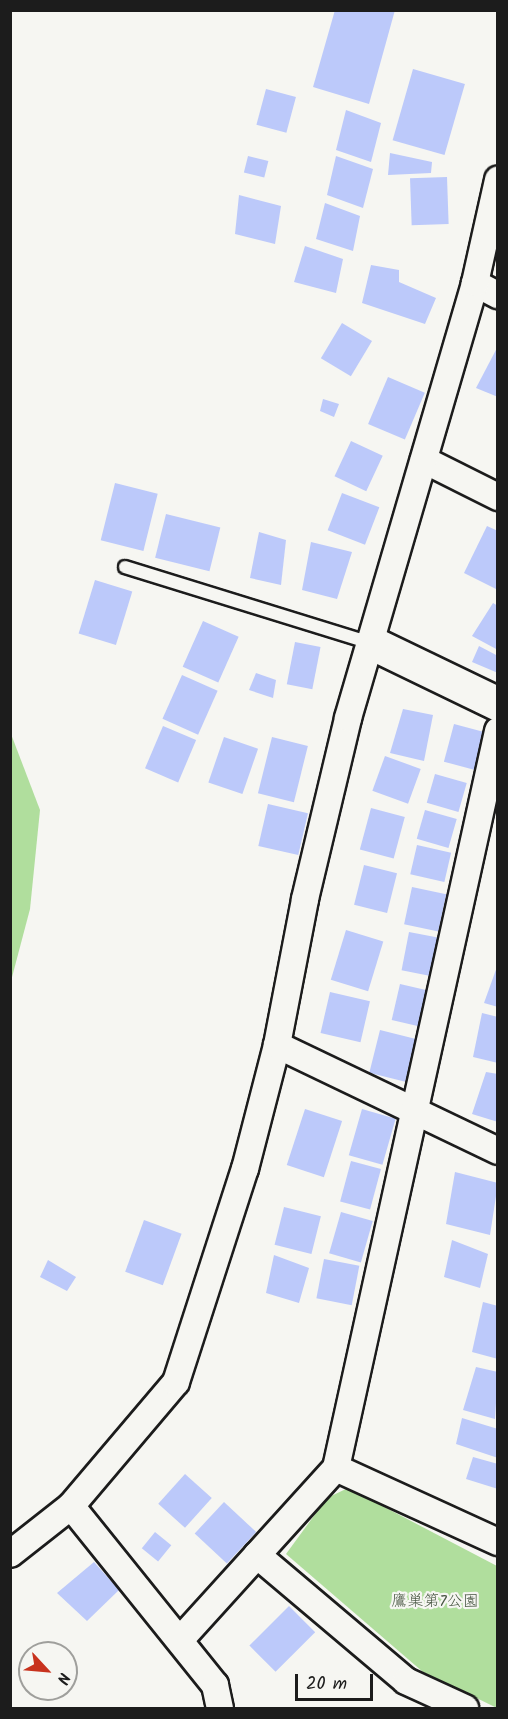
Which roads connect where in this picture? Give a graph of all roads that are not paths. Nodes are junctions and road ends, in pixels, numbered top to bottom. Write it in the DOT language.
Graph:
graph roads {
  1 [pos="498,180"];
  2 [pos="475,283"];
  3 [pos="498,294"];
  4 [pos="424,460"];
  5 [pos="498,497"];
  6 [pos="124,567"];
  7 [pos="372,643"];
  8 [pos="498,704"];
  9 [pos="498,731"];
  10 [pos="277,1045"];
  11 [pos="414,1113"];
  12 [pos="498,1150"];
  13 [pos="336,1468"];
  14 [pos="71,1506"];
  15 [pos="498,1542"];
  16 [pos="10,1554"];
  17 [pos="257,1556"];
  18 [pos="180,1640"];
  19 [pos="458,1707"];
  20 [pos="220,1708"];
  1 -- 2 [label="street"];
  2 -- 3 [label="street"];
  2 -- 4 [label="street"];
  4 -- 5 [label="street"];
  4 -- 7 [label="street"];
  6 -- 7 [label="lane"];
  7 -- 8 [label="street"];
  7 -- 10 [label="street"];
  9 -- 11 [label="street"];
  10 -- 11 [label="street"];
  10 -- 14 [label="street"];
  11 -- 12 [label="street"];
  11 -- 13 [label="street"];
  13 -- 15 [label="street"];
  13 -- 17 [label="street"];
  14 -- 16 [label="street"];
  14 -- 18 [label="street"];
  17 -- 18 [label="street"];
  17 -- 19 [label="street"];
  18 -- 20 [label="street"];
}
